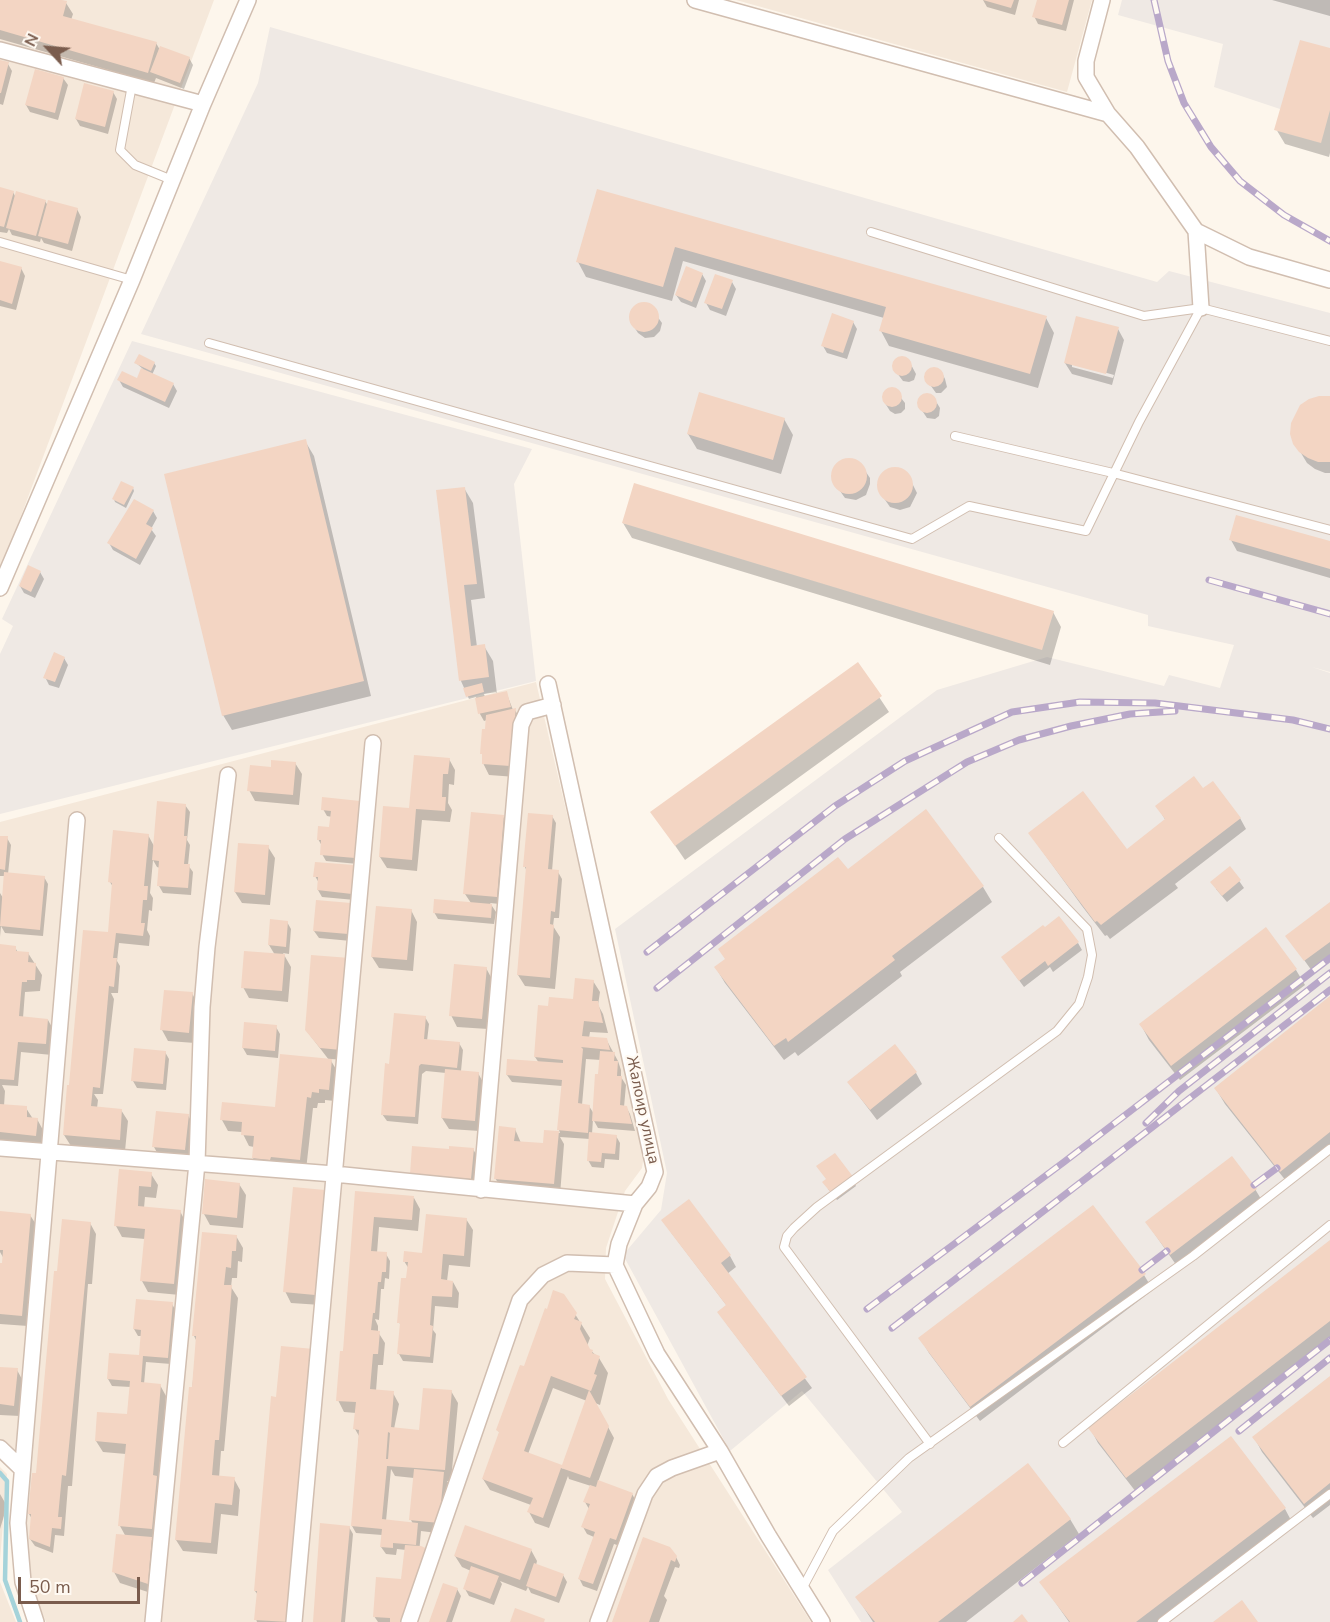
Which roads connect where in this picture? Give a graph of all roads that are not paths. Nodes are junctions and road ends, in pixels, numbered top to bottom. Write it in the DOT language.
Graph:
graph roads {
  1 [pos="248,0"];
  2 [pos="695,0"];
  3 [pos="1102,0"];
  4 [pos="0,50"];
  5 [pos="132,85"];
  6 [pos="203,104"];
  7 [pos="1108,114"];
  8 [pos="172,180"];
  9 [pos="1196,231"];
  10 [pos="871,232"];
  11 [pos="0,242"];
  12 [pos="132,280"];
  13 [pos="1330,280"];
  14 [pos="1200,308"];
  15 [pos="1330,341"];
  16 [pos="209,343"];
  17 [pos="955,436"];
  18 [pos="1113,473"];
  19 [pos="1330,530"];
  20 [pos="0,588"];
  21 [pos="548,684"];
  22 [pos="552,705"];
  23 [pos="373,744"];
  24 [pos="228,775"];
  25 [pos="77,820"];
  26 [pos="999,838"];
  27 [pos="0,1148"];
  28 [pos="1330,1149"];
  29 [pos="49,1152"];
  30 [pos="197,1163"];
  31 [pos="334,1174"];
  32 [pos="481,1190"];
  33 [pos="635,1204"];
  34 [pos="1330,1225"];
  35 [pos="615,1265"];
  36 [pos="1063,1443"];
  37 [pos="930,1444"];
  38 [pos="0,1448"];
  39 [pos="720,1451"];
  40 [pos="22,1469"];
  41 [pos="1330,1494"];
  42 [pos="802,1589"];
  43 [pos="36,1622"];
  44 [pos="153,1622"];
  45 [pos="294,1622"];
  46 [pos="409,1622"];
  47 [pos="598,1622"];
  48 [pos="822,1622"];
  49 [pos="1162,1622"];
  1 -- 6 [label="street"];
  2 -- 7 [label="street"];
  3 -- 7 [label="street"];
  4 -- 5 [label="street"];
  5 -- 6 [label="street"];
  5 -- 8 [label="lane"];
  6 -- 8 [label="street"];
  7 -- 9 [label="street"];
  8 -- 12 [label="street"];
  9 -- 13 [label="street"];
  9 -- 14 [label="street"];
  10 -- 14 [label="lane"];
  11 -- 12 [label="lane"];
  12 -- 20 [label="street"];
  14 -- 15 [label="lane"];
  14 -- 18 [label="lane"];
  16 -- 18 [label="lane"];
  17 -- 18 [label="lane"];
  18 -- 19 [label="lane"];
  21 -- 22 [label="street, Жалоир улица"];
  22 -- 32 [label="street"];
  22 -- 33 [label="street, Жалоир улица"];
  23 -- 31 [label="street"];
  24 -- 30 [label="street"];
  25 -- 29 [label="street"];
  26 -- 37 [label="lane"];
  27 -- 29 [label="street"];
  28 -- 37 [label="lane"];
  29 -- 30 [label="street"];
  29 -- 40 [label="street"];
  30 -- 31 [label="street"];
  30 -- 44 [label="street"];
  31 -- 32 [label="street"];
  31 -- 45 [label="street"];
  32 -- 33 [label="street"];
  33 -- 35 [label="street, Жалоир улица"];
  34 -- 36 [label="lane"];
  35 -- 39 [label="street"];
  35 -- 46 [label="street"];
  37 -- 42 [label="lane"];
  38 -- 40 [label="street"];
  39 -- 42 [label="street"];
  39 -- 47 [label="street"];
  40 -- 43 [label="street"];
  41 -- 49 [label="lane"];
  42 -- 48 [label="street"];
}
